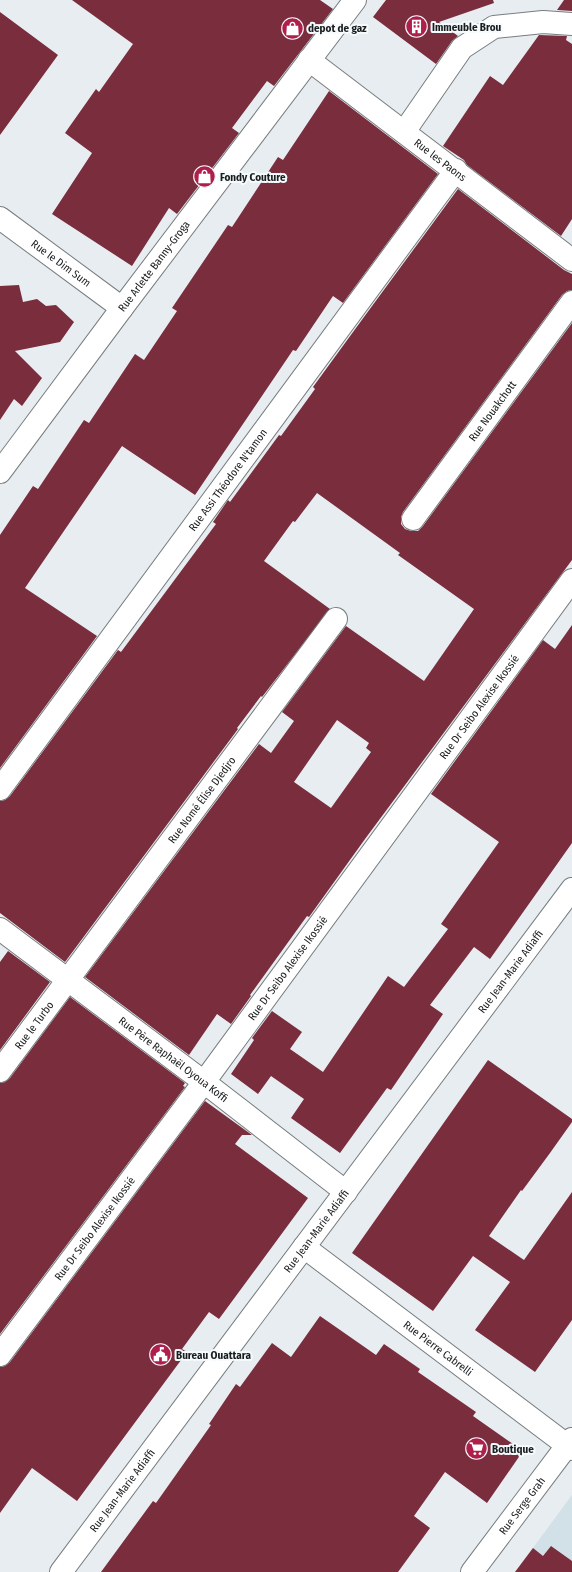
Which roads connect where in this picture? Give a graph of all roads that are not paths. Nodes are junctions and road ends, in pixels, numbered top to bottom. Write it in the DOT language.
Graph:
graph roads {
  1 [pos="355,0"];
  2 [pos="572,24"];
  3 [pos="309,60"];
  4 [pos="404,132"];
  5 [pos="456,170"];
  6 [pos="0,218"];
  7 [pos="572,260"];
  8 [pos="572,302"];
  9 [pos="122,308"];
  10 [pos="0,472"];
  11 [pos="413,520"];
  12 [pos="572,580"];
  13 [pos="336,619"];
  14 [pos="0,790"];
  15 [pos="572,889"];
  16 [pos="0,930"];
  17 [pos="68,980"];
  18 [pos="0,1071"];
  19 [pos="204,1082"];
  20 [pos="346,1192"];
  21 [pos="304,1247"];
  22 [pos="0,1355"];
  23 [pos="570,1444"];
  24 [pos="61,1572"];
  25 [pos="472,1572"];
  1 -- 3 [label="street"];
  2 -- 4 [label="street"];
  3 -- 4 [label="street, Rue les Paons"];
  3 -- 9 [label="street, Rue Arlette Banny-Groga"];
  4 -- 5 [label="street, Rue les Paons"];
  5 -- 7 [label="street, Rue les Paons"];
  5 -- 14 [label="street, Rue Assi Théodore N'tamon"];
  6 -- 9 [label="street, Rue le Dim Sum"];
  8 -- 11 [label="street, Rue Nouakchott"];
  9 -- 10 [label="street, Rue Arlette Banny-Groga"];
  12 -- 19 [label="street, Rue Dr Seibo Alexise Ikossié"];
  13 -- 17 [label="street, Rue Nomé Élise Djedjro"];
  15 -- 20 [label="street, Rue Jean-Marie Adiaffi"];
  16 -- 17 [label="street, Rue Père Raphaël Oyoua Koffi"];
  17 -- 18 [label="street, Rue le Turbo"];
  17 -- 19 [label="street, Rue Père Raphaël Oyoua Koffi"];
  19 -- 20 [label="street, Rue Père Raphaël Oyoua Koffi"];
  19 -- 22 [label="street, Rue Dr Seibo Alexise Ikossié"];
  20 -- 21 [label="street, Rue Jean-Marie Adiaffi"];
  21 -- 23 [label="street, Rue Pierre Cabrelli"];
  21 -- 24 [label="street, Rue Jean-Marie Adiaffi"];
  23 -- 25 [label="street, Rue Serge Grah"];
}
